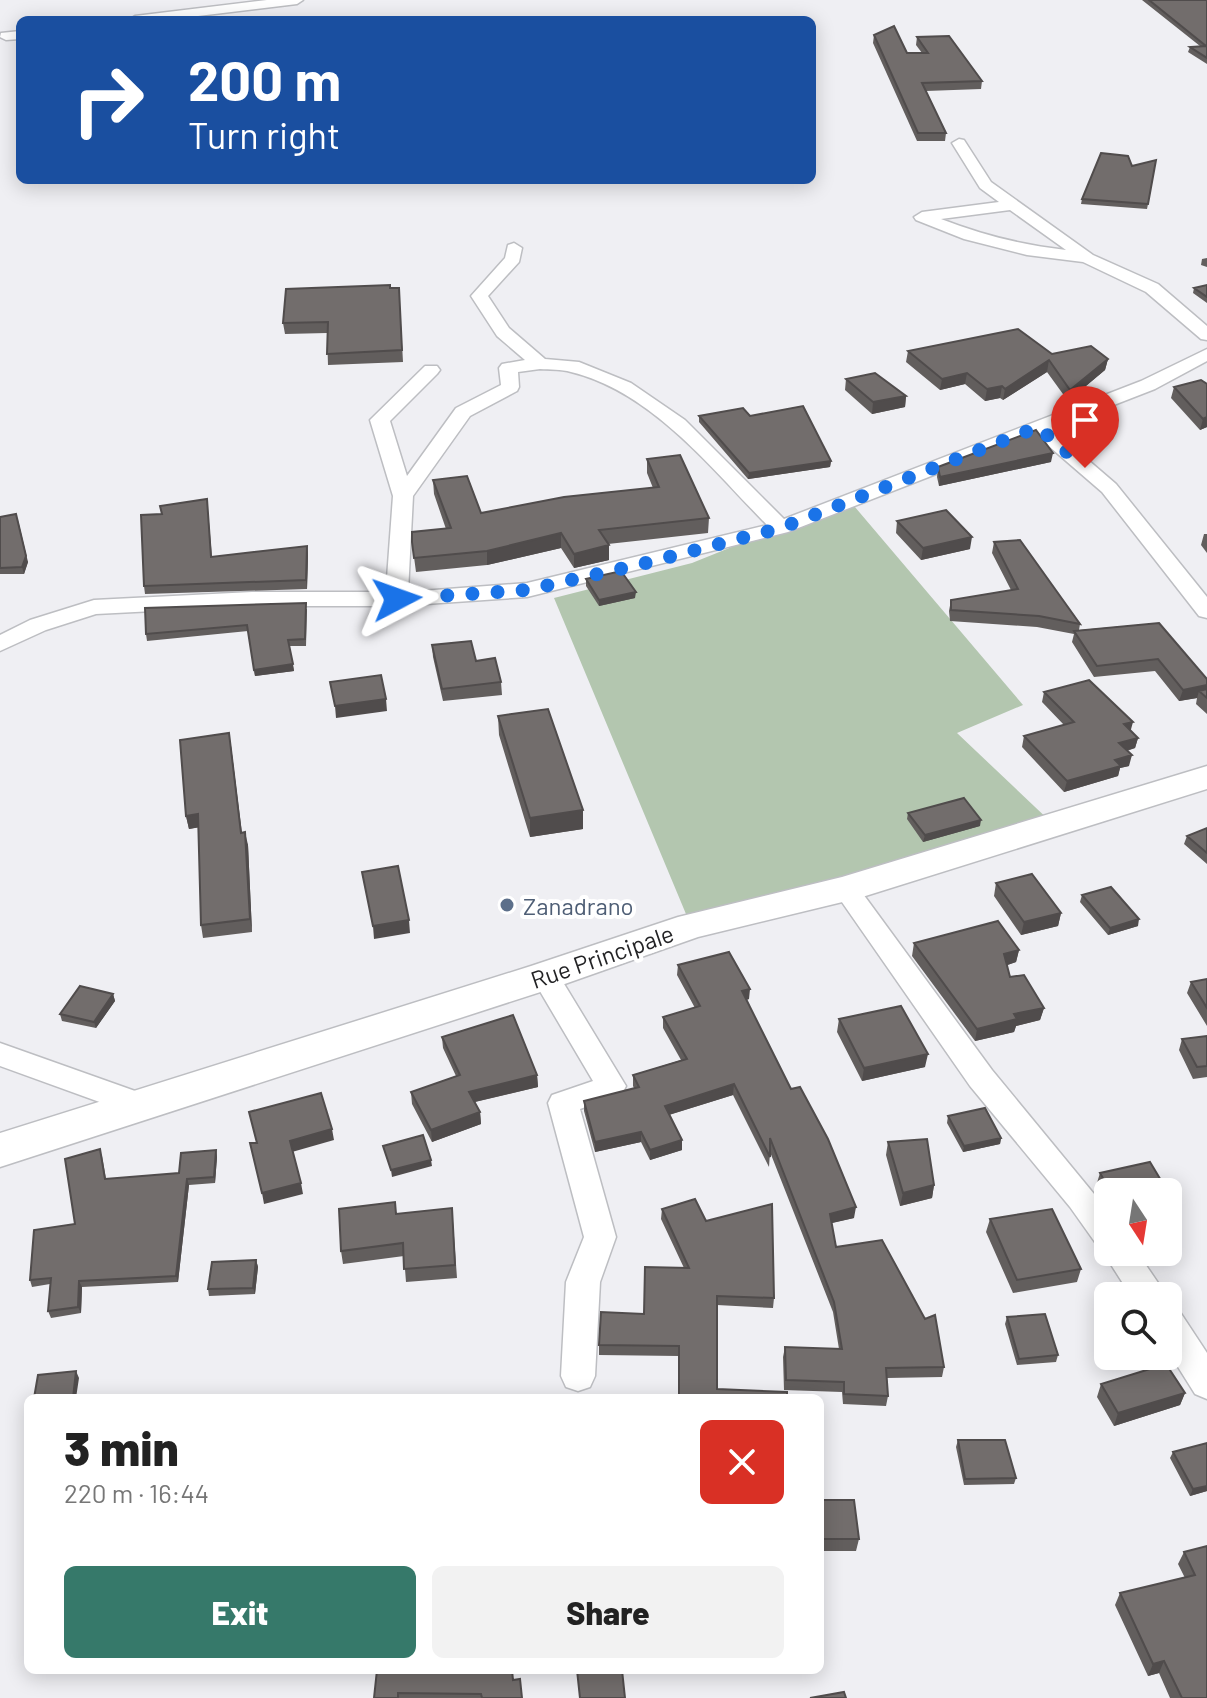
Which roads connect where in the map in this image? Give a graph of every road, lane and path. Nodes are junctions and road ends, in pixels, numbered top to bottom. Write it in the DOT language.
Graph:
graph roads {
  1 [pos="297,0"];
  2 [pos="167,16"];
  3 [pos="959,143"];
  4 [pos="1014,205"];
  5 [pos="514,248"];
  6 [pos="1087,258"];
  7 [pos="1207,335"];
  8 [pos="1207,354"];
  9 [pos="540,364"];
  10 [pos="431,370"];
  11 [pos="1038,427"];
  12 [pos="403,496"];
  13 [pos="781,528"];
  14 [pos="397,599"];
  15 [pos="1207,611"];
  16 [pos="0,644"];
  17 [pos="1207,777"];
  18 [pos="846,889"];
  19 [pos="545,976"];
  20 [pos="0,1054"];
  21 [pos="141,1105"];
  22 [pos="0,1150"];
  23 [pos="1094,1216"];
  24 [pos="1182,1344"];
  25 [pos="578,1376"];
  26 [pos="1207,1383"];
  1 -- 2 [label="street"];
  3 -- 4 [label="street"];
  4 -- 6 [label="street"];
  4 -- 6 [label="street"];
  5 -- 9 [label="street"];
  6 -- 7 [label="street"];
  8 -- 11 [label="street"];
  9 -- 12 [label="street"];
  9 -- 13 [label="street"];
  10 -- 12 [label="street"];
  11 -- 13 [label="street"];
  11 -- 15 [label="street"];
  12 -- 14 [label="street"];
  13 -- 14 [label="street"];
  14 -- 16 [label="street"];
  17 -- 18 [label="main road, Rue Principale"];
  18 -- 19 [label="main road, Rue Principale"];
  18 -- 23 [label="street"];
  19 -- 21 [label="main road, Rue Principale"];
  19 -- 25 [label="street"];
  20 -- 21 [label="street"];
  21 -- 22 [label="main road, Rue Principale"];
  24 -- 26 [label="street"];
}
